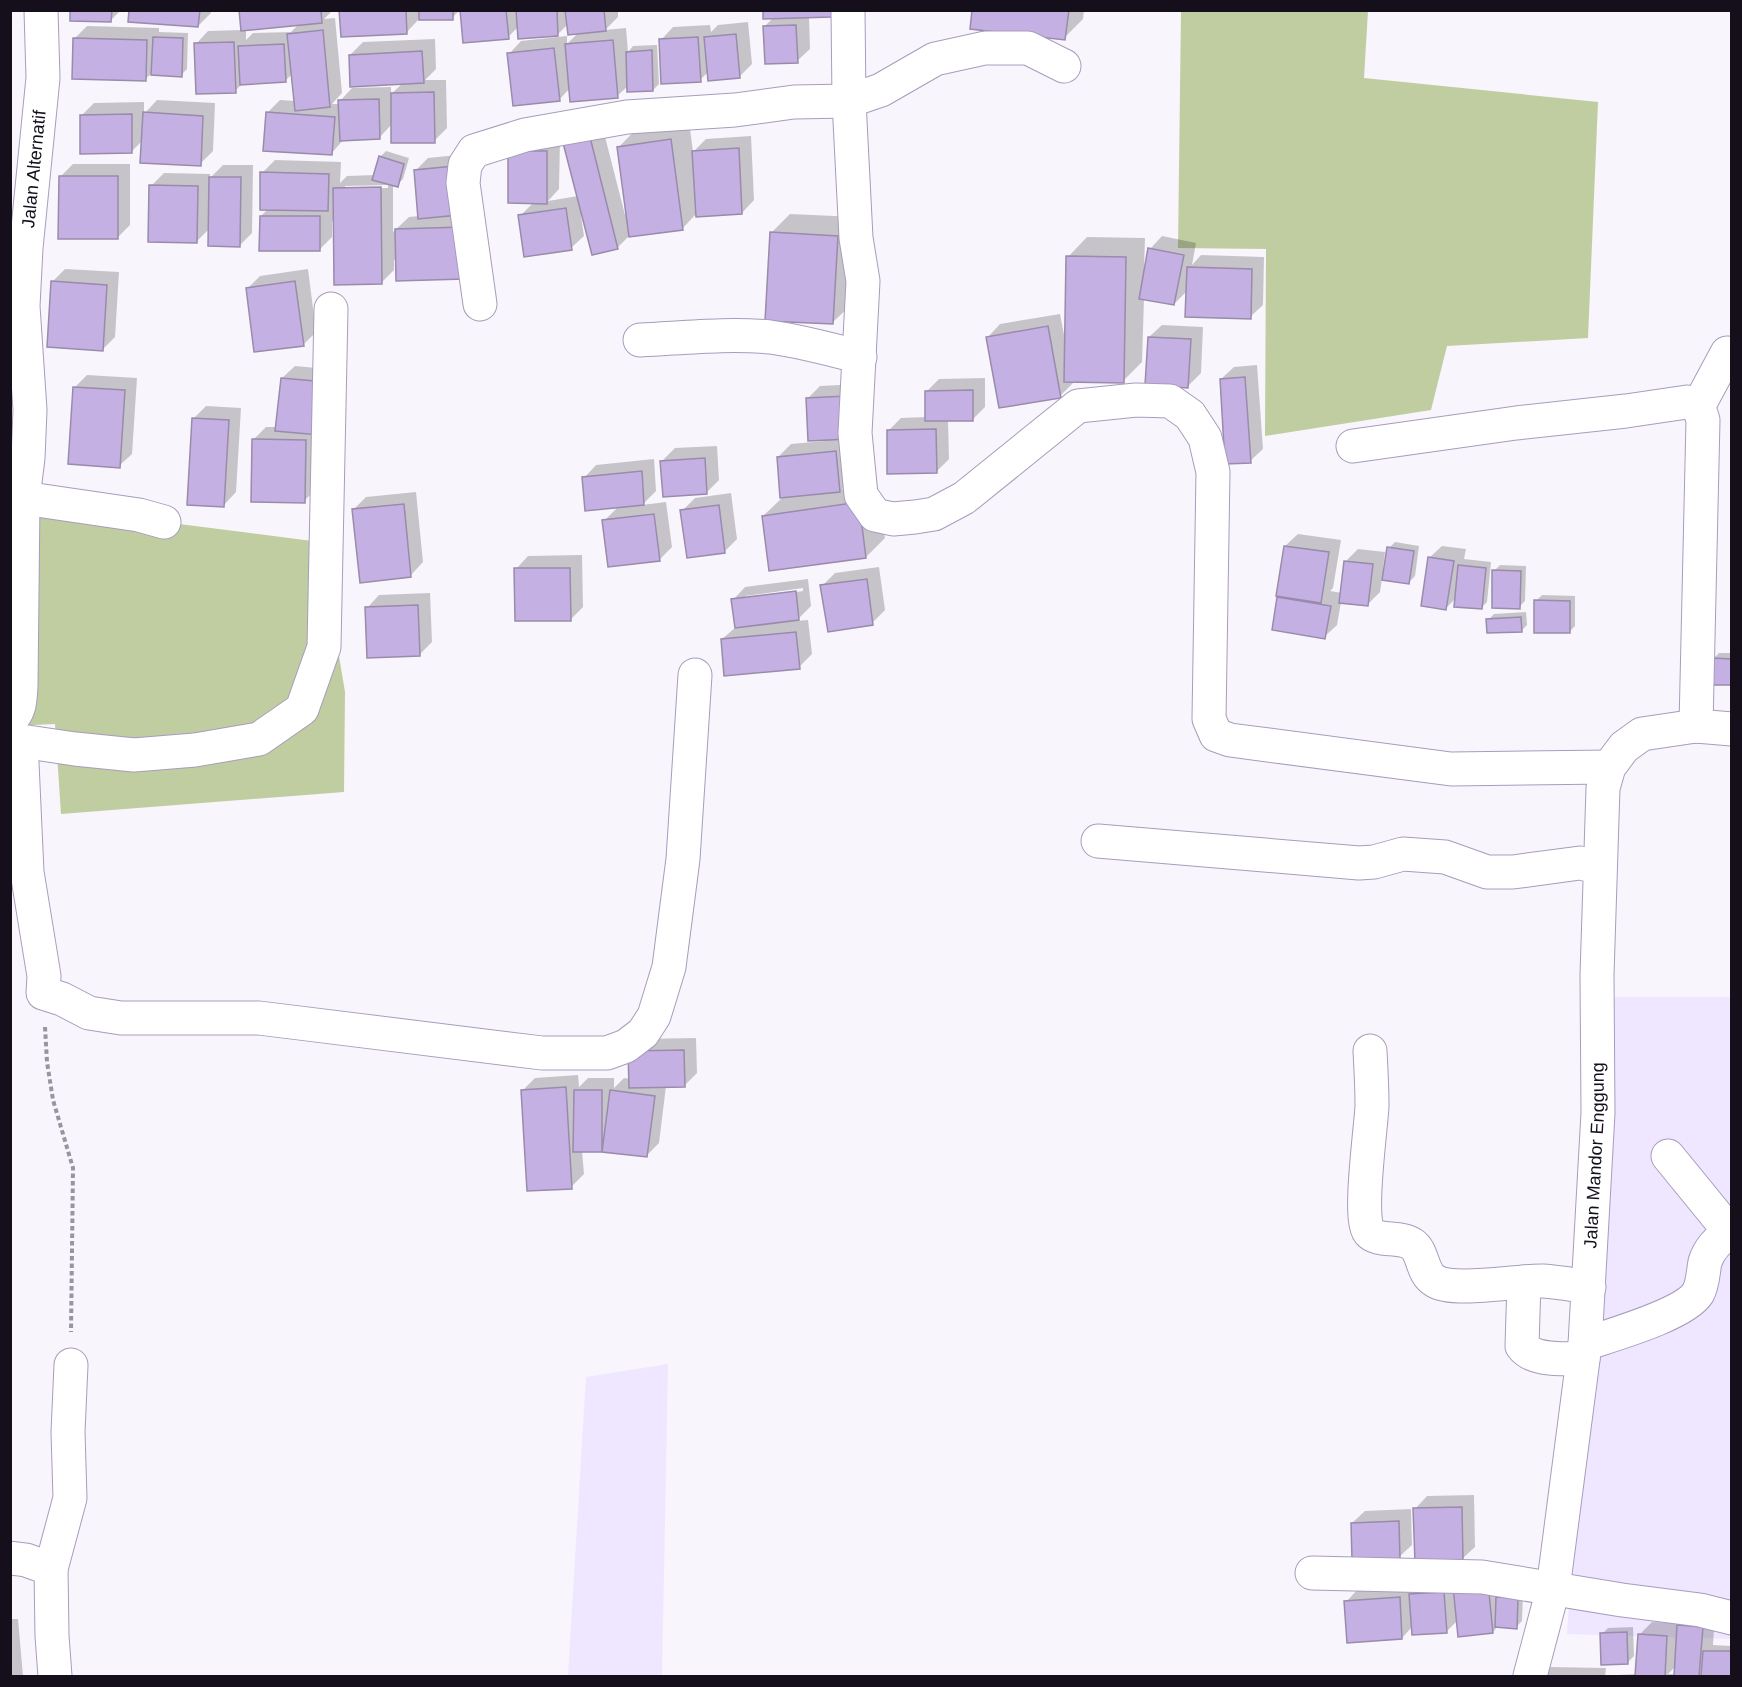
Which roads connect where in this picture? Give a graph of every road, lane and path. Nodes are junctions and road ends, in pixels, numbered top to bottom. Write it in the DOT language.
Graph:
graph roads {
  1 [pos="41,10"];
  2 [pos="848,10"];
  3 [pos="1064,66"];
  4 [pos="849,101"];
  5 [pos="21,185"];
  6 [pos="480,304"];
  7 [pos="331,309"];
  8 [pos="640,340"];
  9 [pos="1727,353"];
  10 [pos="860,357"];
  11 [pos="1698,407"];
  12 [pos="1353,446"];
  13 [pos="23,498"];
  14 [pos="164,522"];
  15 [pos="695,675"];
  16 [pos="1696,726"];
  17 [pos="1731,729"];
  18 [pos="14,733"];
  19 [pos="1609,767"];
  20 [pos="1098,841"];
  21 [pos="1599,867"];
  22 [pos="24,926"];
  23 [pos="43,993"];
  24 [pos="1370,1051"];
  25 [pos="1668,1156"];
  26 [pos="1731,1232"];
  27 [pos="1524,1282"];
  28 [pos="1589,1287"];
  29 [pos="1584,1352"];
  30 [pos="70,1365"];
  31 [pos="10,1558"];
  32 [pos="51,1569"];
  33 [pos="1312,1573"];
  34 [pos="1553,1589"];
  35 [pos="1731,1618"];
  36 [pos="55,1677"];
  37 [pos="1530,1677"];
  1 -- 5 [label="street, Jalan Alternatif"];
  2 -- 4 [label="street"];
  3 -- 4 [label="street"];
  4 -- 6 [label="street"];
  4 -- 10 [label="street"];
  5 -- 13 [label="street, Jalan Alternatif"];
  7 -- 18 [label="street"];
  8 -- 10 [label="street"];
  9 -- 11 [label="street"];
  10 -- 19 [label="street"];
  11 -- 12 [label="street"];
  11 -- 16 [label="street"];
  13 -- 14 [label="street"];
  13 -- 18 [label="street, Jalan Alternatif"];
  15 -- 23 [label="street"];
  16 -- 17 [label="street, Jalan Mandor Enggung"];
  16 -- 19 [label="street, Jalan Mandor Enggung"];
  18 -- 22 [label="street"];
  19 -- 21 [label="street, Jalan Mandor Enggung"];
  20 -- 21 [label="street"];
  21 -- 28 [label="street, Jalan Mandor Enggung"];
  22 -- 23 [label="street"];
  23 -- 30 [label="path"];
  24 -- 27 [label="street"];
  25 -- 26 [label="street"];
  26 -- 29 [label="street"];
  27 -- 28 [label="street"];
  27 -- 29 [label="street"];
  28 -- 29 [label="street, Jalan Mandor Enggung"];
  29 -- 34 [label="street, Jalan Mandor Enggung"];
  30 -- 32 [label="street"];
  31 -- 32 [label="street"];
  32 -- 36 [label="street"];
  33 -- 34 [label="street"];
  34 -- 35 [label="street"];
  34 -- 37 [label="street, Jalan Mandor Enggung"];
}
